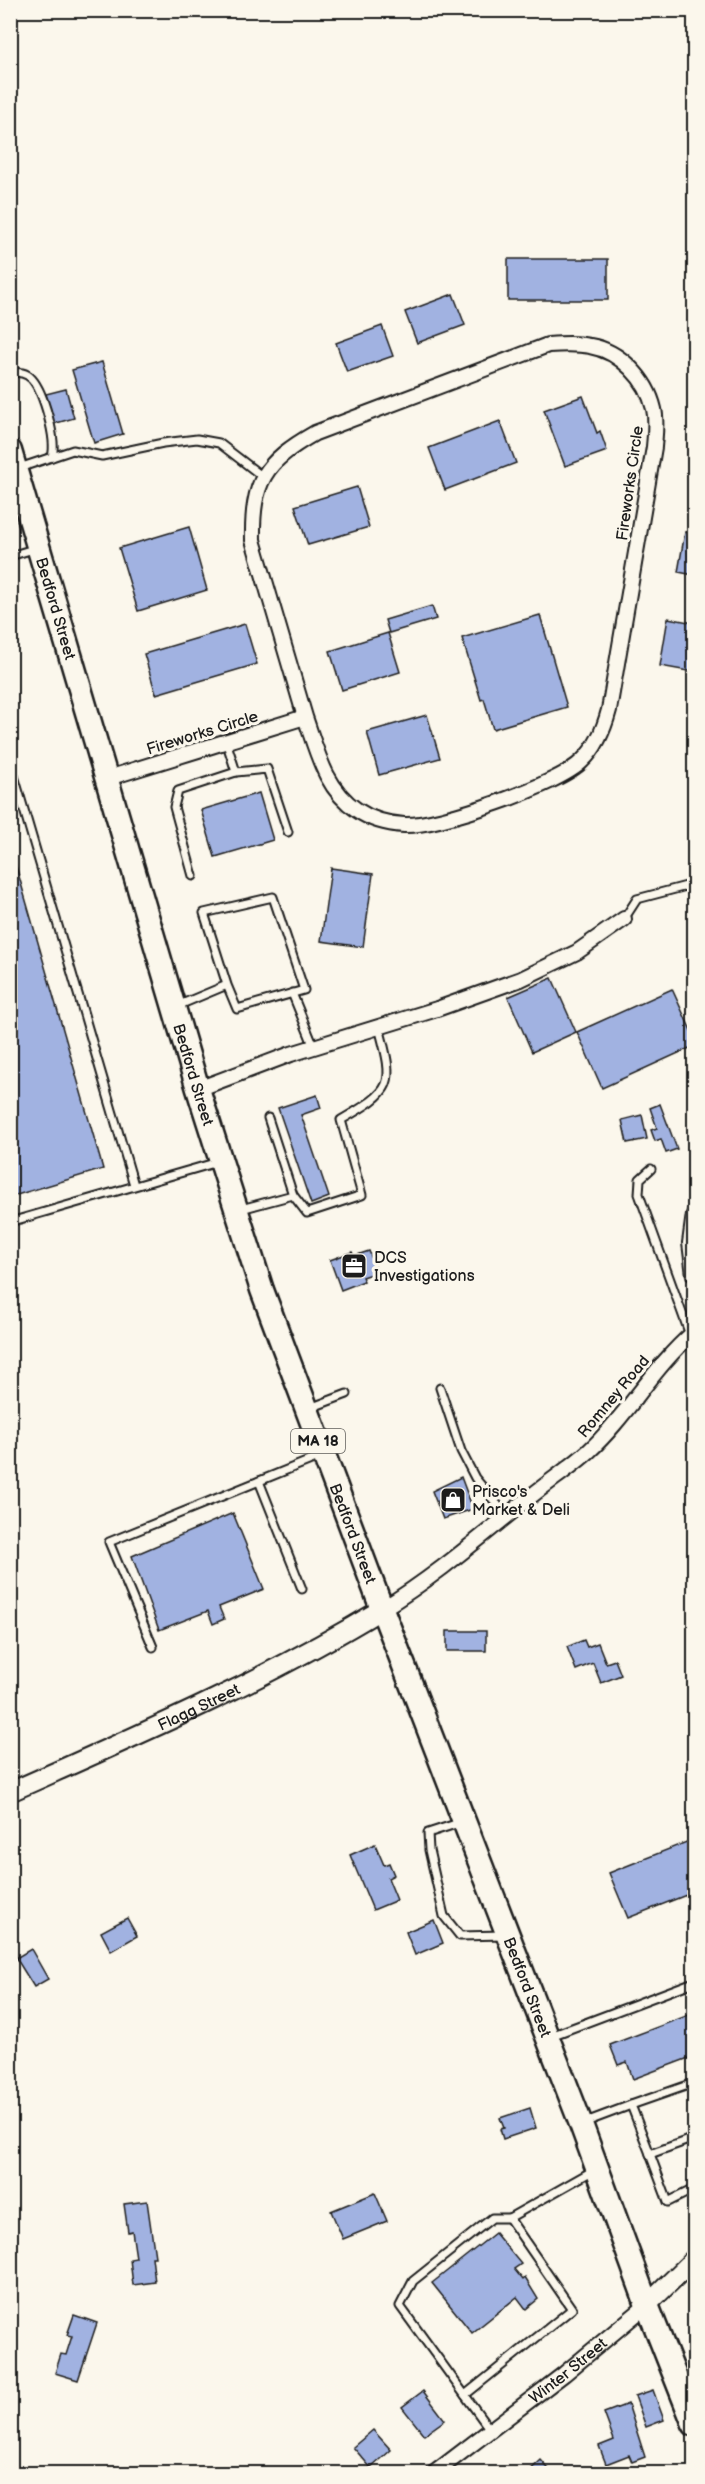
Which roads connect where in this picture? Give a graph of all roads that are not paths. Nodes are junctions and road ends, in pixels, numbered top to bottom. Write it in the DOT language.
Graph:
graph roads {
  1 [pos="10,373"];
  2 [pos="52,457"];
  3 [pos="12,458"];
  4 [pos="263,477"];
  5 [pos="39,547"];
  6 [pos="10,556"];
  7 [pos="305,717"];
  8 [pos="226,741"];
  9 [pos="10,762"];
  10 [pos="236,772"];
  11 [pos="108,778"];
  12 [pos="288,832"];
  13 [pos="193,876"];
  14 [pos="694,884"];
  15 [pos="624,919"];
  16 [pos="227,986"];
  17 [pos="292,993"];
  18 [pos="175,1007"];
  19 [pos="379,1027"];
  20 [pos="314,1047"];
  21 [pos="198,1089"];
  22 [pos="268,1118"];
  23 [pos="220,1161"];
  24 [pos="651,1169"];
  25 [pos="134,1185"];
  26 [pos="293,1195"];
  27 [pos="236,1211"];
  28 [pos="694,1214"];
  29 [pos="10,1222"];
  30 [pos="692,1243"];
  31 [pos="694,1275"];
  32 [pos="692,1334"];
  33 [pos="440,1388"];
  34 [pos="347,1395"];
  35 [pos="307,1410"];
  36 [pos="324,1455"];
  37 [pos="260,1481"];
  38 [pos="507,1516"];
  39 [pos="302,1589"];
  40 [pos="382,1609"];
  41 [pos="153,1647"];
  42 [pos="10,1792"];
  43 [pos="464,1821"];
  44 [pos="508,1934"];
  45 [pos="694,1982"];
  46 [pos="548,2037"];
  47 [pos="694,2083"];
  48 [pos="631,2105"];
  49 [pos="581,2124"];
  50 [pos="694,2138"];
  51 [pos="650,2154"];
  52 [pos="597,2168"];
  53 [pos="694,2189"];
  54 [pos="509,2218"];
  55 [pos="694,2259"];
  56 [pos="647,2305"];
  57 [pos="465,2395"];
  58 [pos="692,2412"];
  59 [pos="491,2431"];
  60 [pos="433,2474"];
  1 -- 2 [label="lane"];
  2 -- 3 [label="lane"];
  2 -- 4 [label="lane"];
  3 -- 5 [label="main road, Bedford Street / MA 18"];
  4 -- 7 [label="street, Fireworks Circle"];
  4 -- 7 [label="street, Fireworks Circle"];
  5 -- 6 [label="lane"];
  5 -- 11 [label="main road, Bedford Street / MA 18"];
  7 -- 8 [label="street, Fireworks Circle"];
  8 -- 10 [label="lane"];
  8 -- 11 [label="street, Fireworks Circle"];
  9 -- 25 [label="lane"];
  10 -- 12 [label="lane"];
  10 -- 13 [label="lane"];
  11 -- 18 [label="main road, Bedford Street / MA 18"];
  14 -- 15 [label="lane"];
  15 -- 19 [label="street"];
  16 -- 17 [label="lane"];
  16 -- 17 [label="lane"];
  16 -- 18 [label="lane"];
  17 -- 20 [label="lane"];
  18 -- 21 [label="main road, Bedford Street / MA 18"];
  19 -- 20 [label="street"];
  19 -- 26 [label="lane"];
  20 -- 21 [label="street"];
  21 -- 23 [label="main road, Bedford Street / MA 18"];
  22 -- 26 [label="lane"];
  23 -- 25 [label="lane"];
  23 -- 27 [label="main road, Bedford Street / MA 18"];
  24 -- 32 [label="lane"];
  25 -- 29 [label="lane"];
  26 -- 27 [label="lane"];
  27 -- 35 [label="main road, Bedford Street / MA 18"];
  28 -- 30 [label="street"];
  30 -- 31 [label="street"];
  32 -- 38 [label="street, Romney Road"];
  33 -- 38 [label="lane"];
  34 -- 35 [label="lane"];
  35 -- 36 [label="main road, Bedford Street / MA 18"];
  36 -- 37 [label="lane"];
  36 -- 40 [label="main road, Bedford Street / MA 18"];
  37 -- 39 [label="lane"];
  37 -- 41 [label="lane"];
  38 -- 40 [label="street, Romney Road"];
  40 -- 42 [label="street, Flagg Street"];
  40 -- 43 [label="main road, Bedford Street / MA 18"];
  43 -- 44 [label="main road, Bedford Street / MA 18"];
  43 -- 44 [label="lane"];
  44 -- 46 [label="main road, Bedford Street / MA 18"];
  45 -- 46 [label="lane"];
  46 -- 49 [label="main road, Bedford Street / MA 18"];
  47 -- 48 [label="lane"];
  48 -- 49 [label="lane"];
  48 -- 51 [label="lane"];
  49 -- 52 [label="main road, Bedford Street / MA 18"];
  50 -- 51 [label="lane"];
  51 -- 53 [label="lane"];
  52 -- 54 [label="lane"];
  52 -- 56 [label="main road, Bedford Street / MA 18"];
  54 -- 57 [label="lane"];
  54 -- 57 [label="lane"];
  55 -- 56 [label="street, Winter Street"];
  56 -- 58 [label="main road, Bedford Street / MA 18"];
  56 -- 59 [label="street, Winter Street"];
  57 -- 59 [label="lane"];
  59 -- 60 [label="street, Winter Street"];
}
